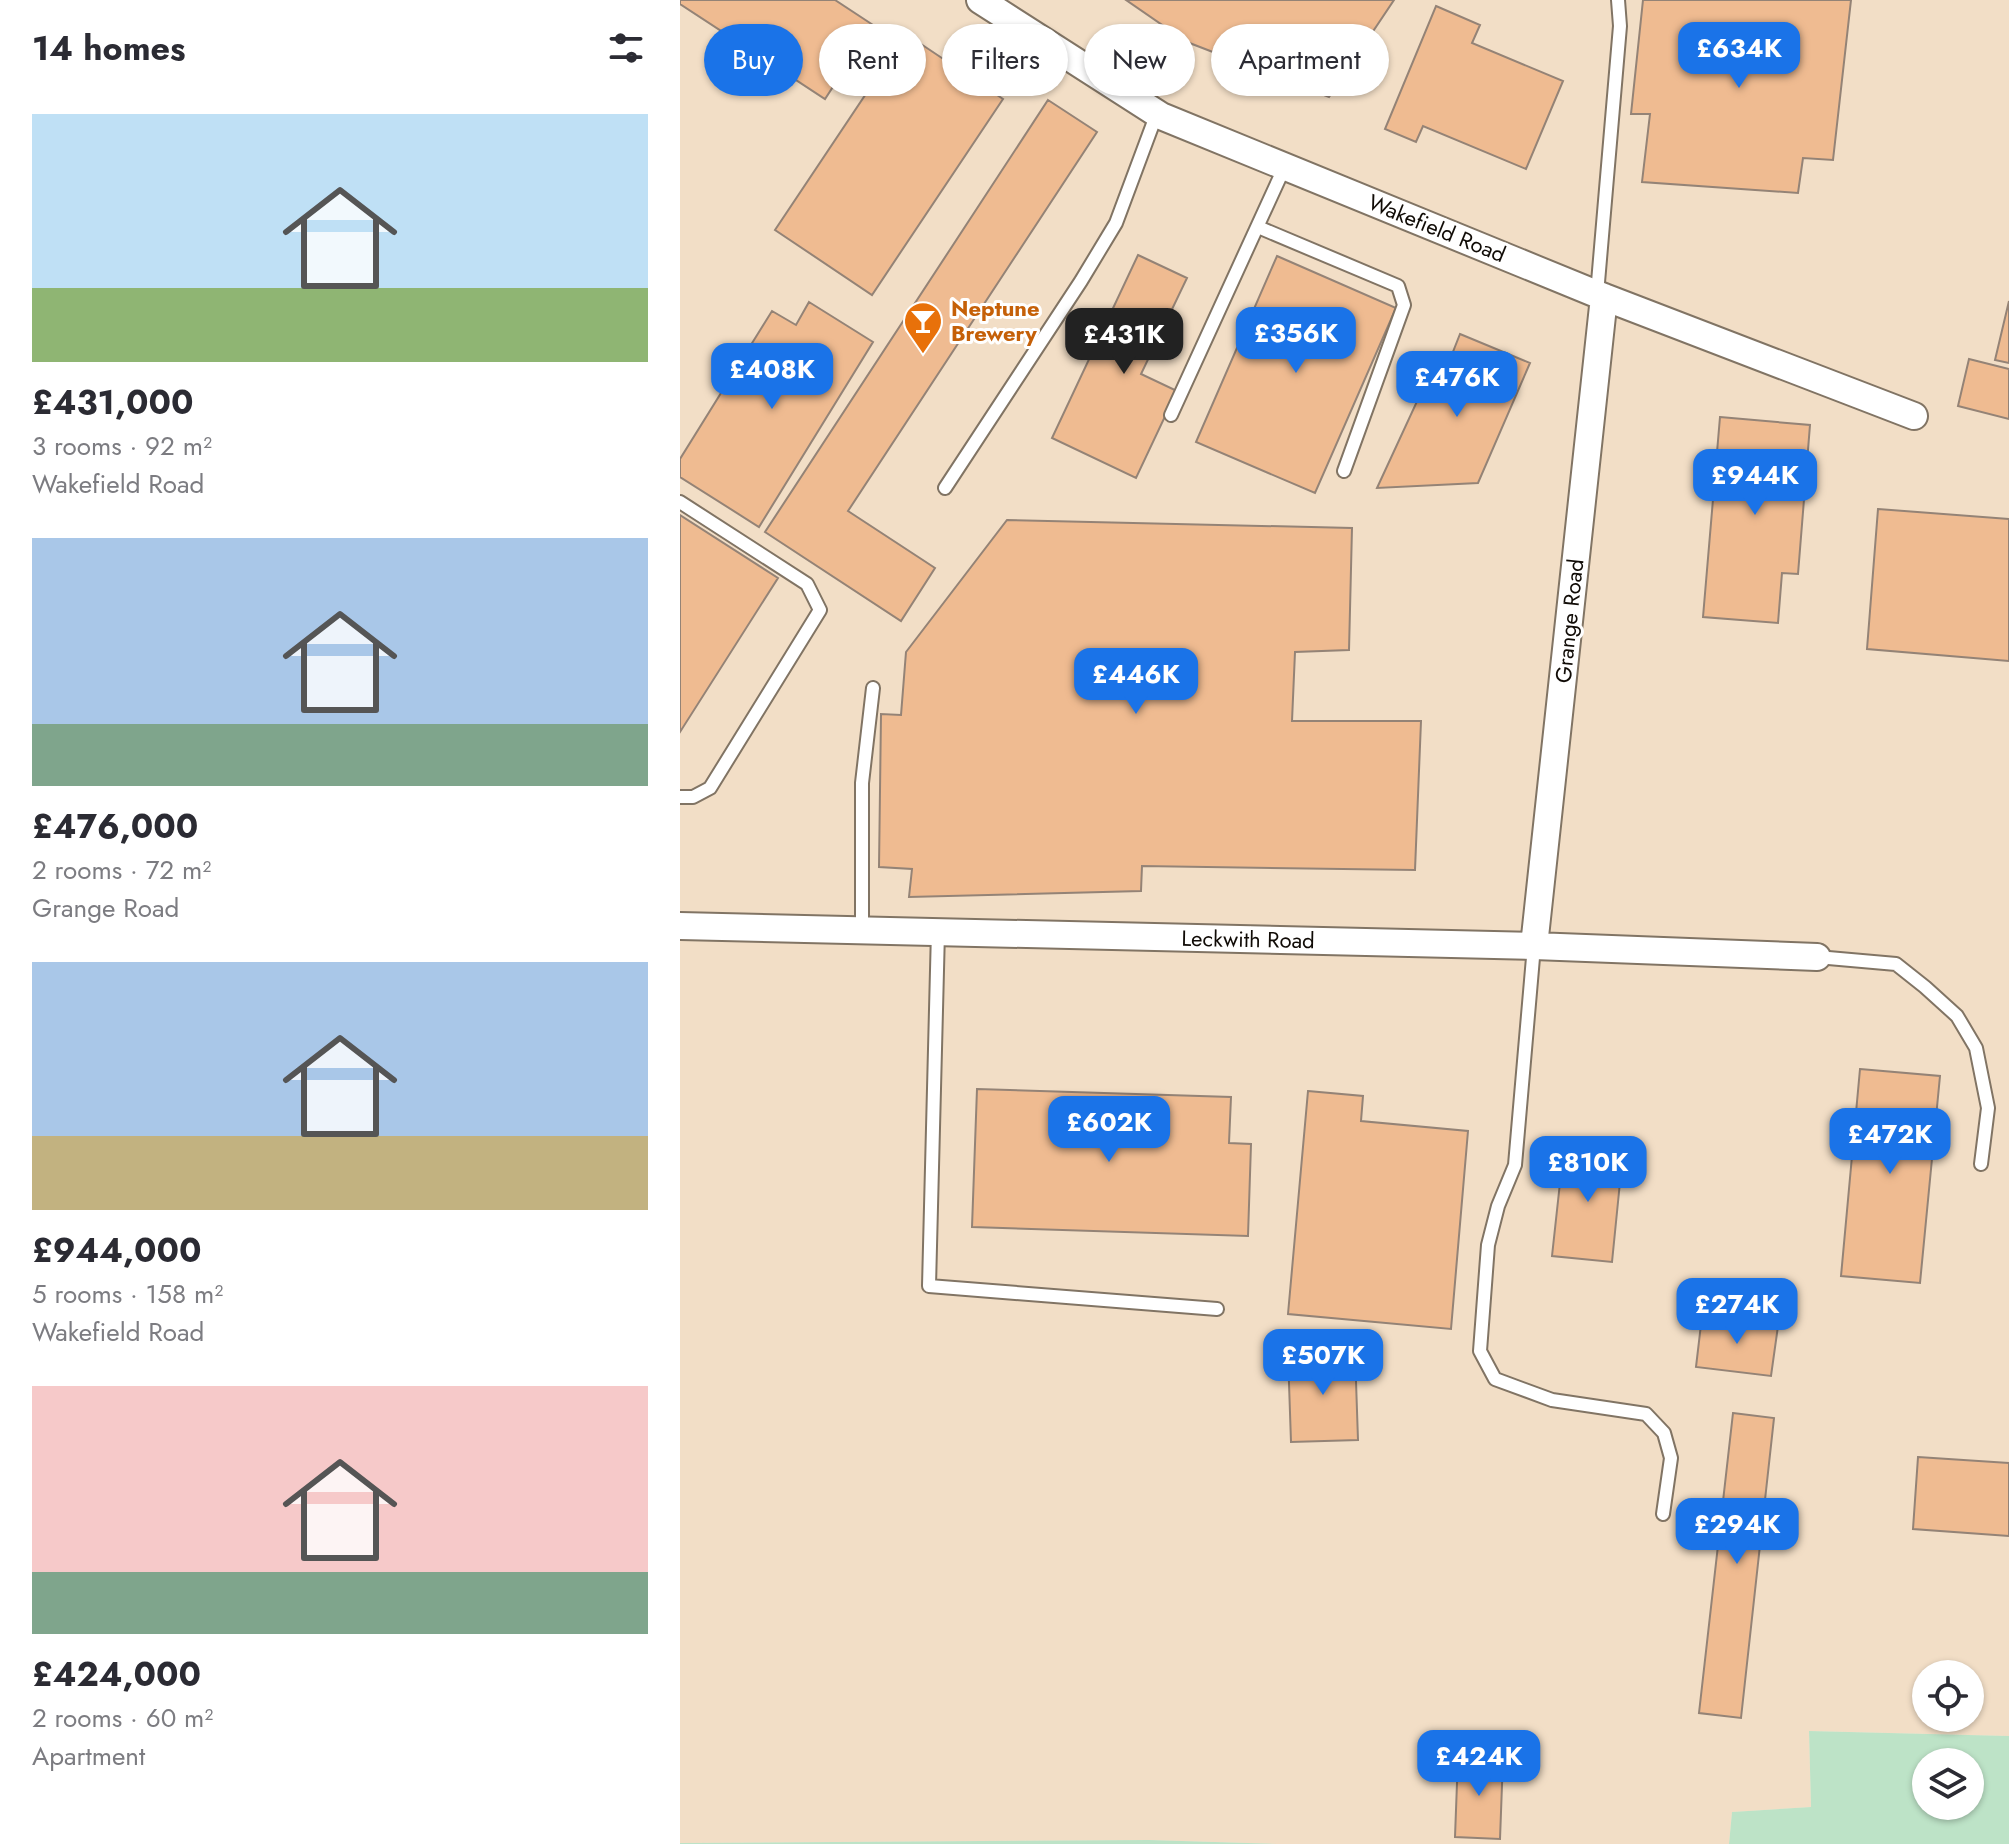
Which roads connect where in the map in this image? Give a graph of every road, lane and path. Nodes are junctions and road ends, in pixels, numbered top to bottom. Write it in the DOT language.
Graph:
graph roads {
  1 [pos="980,0"];
  2 [pos="1618,0"];
  3 [pos="1157,113"];
  4 [pos="1285,166"];
  5 [pos="1258,227"];
  6 [pos="1600,295"];
  7 [pos="1171,415"];
  8 [pos="1914,416"];
  9 [pos="1344,471"];
  10 [pos="945,488"];
  11 [pos="680,502"];
  12 [pos="873,688"];
  13 [pos="680,797"];
  14 [pos="680,926"];
  15 [pos="862,929"];
  16 [pos="938,931"];
  17 [pos="1534,946"];
  18 [pos="1817,957"];
  19 [pos="1981,1164"];
  20 [pos="1217,1309"];
  21 [pos="1663,1514"];
  1 -- 3 [label="street, Wakefield Road"];
  2 -- 6 [label="lane"];
  3 -- 4 [label="street, Wakefield Road"];
  3 -- 10 [label="lane"];
  4 -- 5 [label="lane"];
  4 -- 6 [label="street, Wakefield Road"];
  5 -- 7 [label="lane"];
  5 -- 9 [label="lane"];
  6 -- 8 [label="street, Wakefield Road"];
  6 -- 17 [label="street, Grange Road"];
  11 -- 13 [label="lane"];
  12 -- 15 [label="lane"];
  14 -- 15 [label="street, Leckwith Road"];
  15 -- 16 [label="street, Leckwith Road"];
  16 -- 17 [label="street, Leckwith Road"];
  16 -- 20 [label="lane"];
  17 -- 18 [label="street, Leckwith Road"];
  17 -- 21 [label="lane"];
  18 -- 19 [label="lane"];
}
